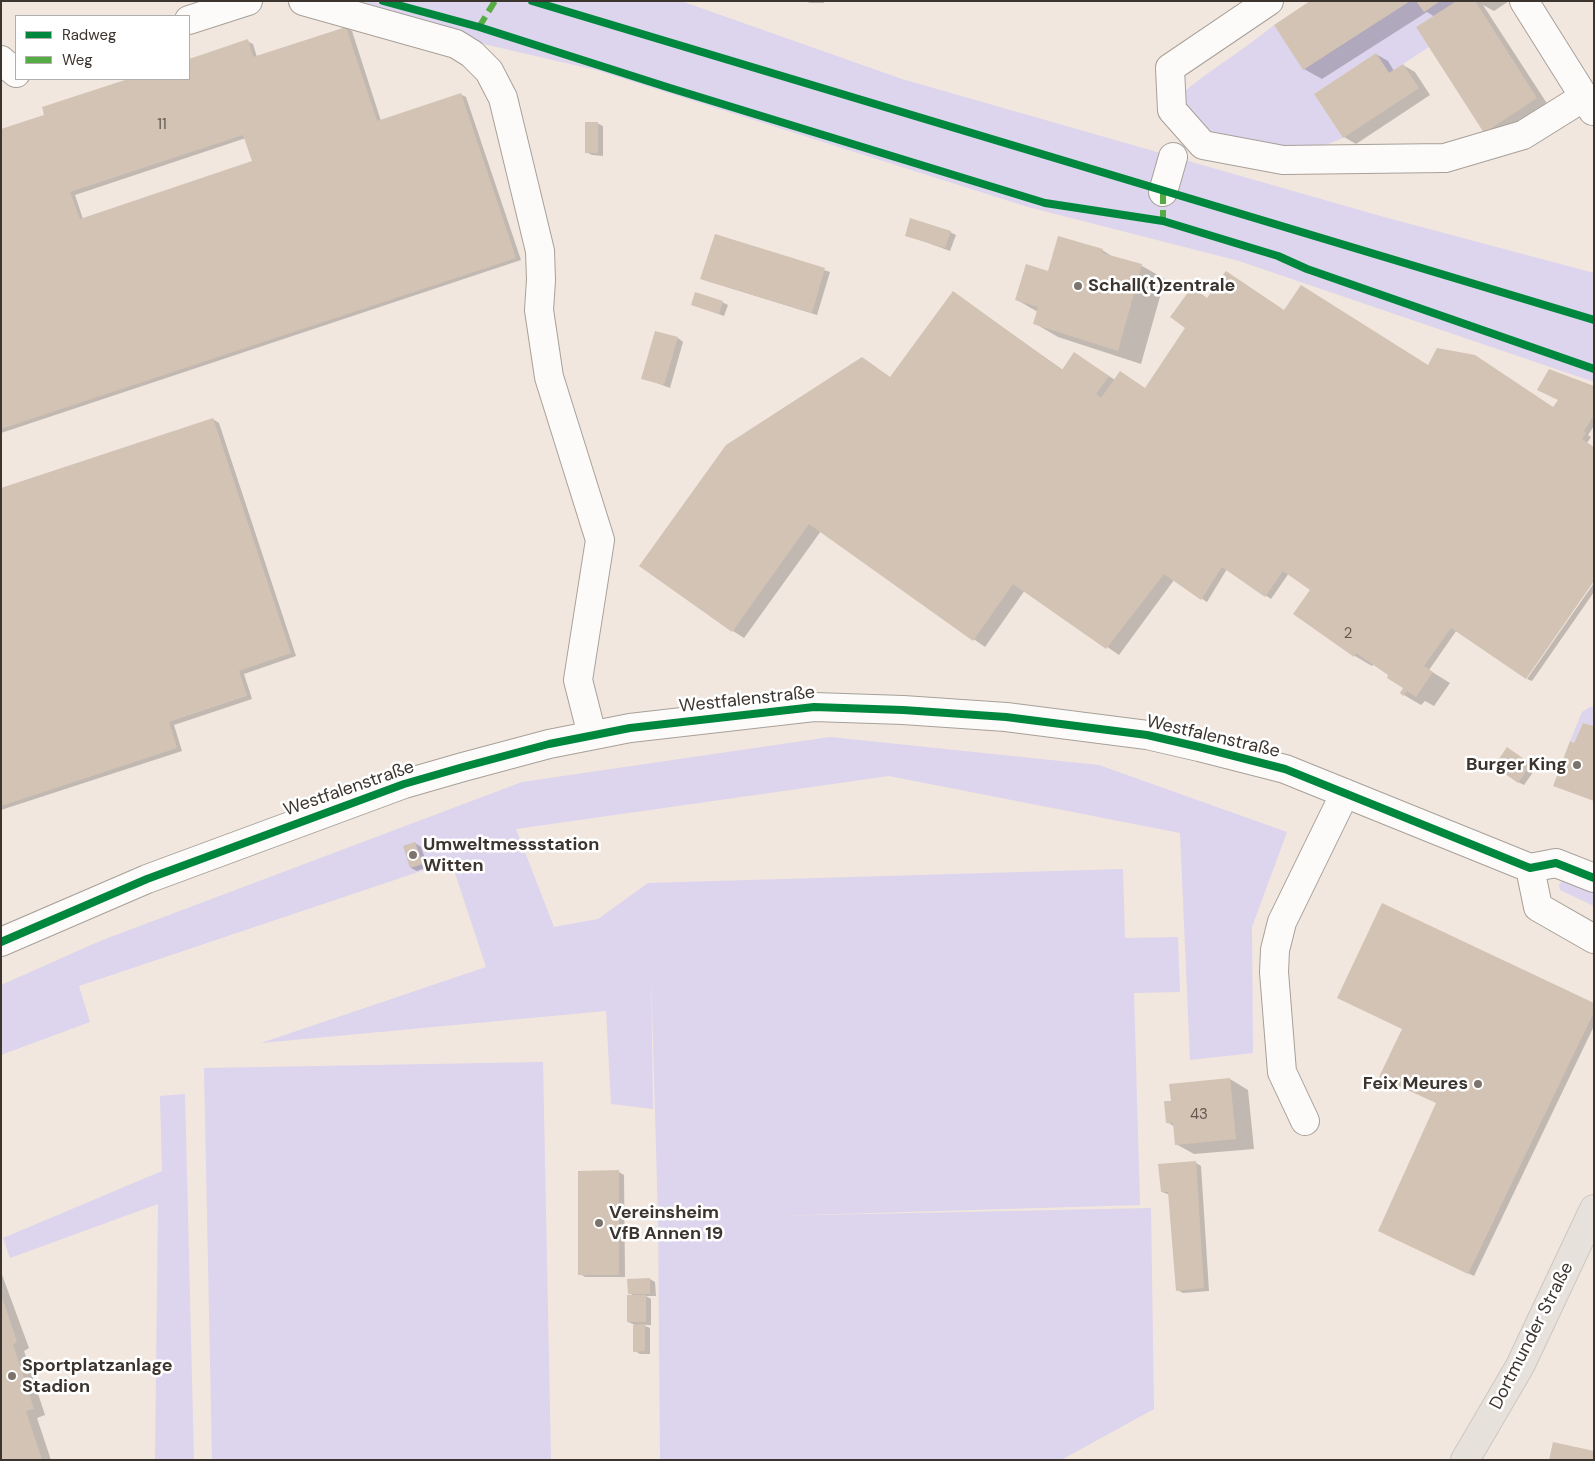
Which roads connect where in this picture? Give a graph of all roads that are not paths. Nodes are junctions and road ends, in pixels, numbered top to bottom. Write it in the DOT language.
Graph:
graph roads {
  1 [pos="248,1"];
  2 [pos="303,1"];
  3 [pos="1269,1"];
  4 [pos="1524,1"];
  5 [pos="190,20"];
  6 [pos="1,60"];
  7 [pos="15,71"];
  8 [pos="1589,105"];
  9 [pos="1174,157"];
  10 [pos="1163,192"];
  11 [pos="592,735"];
  12 [pos="1345,793"];
  13 [pos="1530,868"];
  14 [pos="1594,878"];
  15 [pos="1594,939"];
  16 [pos="1,942"];
  17 [pos="1305,1121"];
  18 [pos="1594,1209"];
  19 [pos="1465,1460"];
  1 -- 5 [label="street"];
  2 -- 11 [label="street"];
  3 -- 8 [label="street"];
  4 -- 8 [label="street"];
  6 -- 7 [label="street"];
  9 -- 10 [label="street"];
  11 -- 12 [label="street, Westfalenstraße"];
  11 -- 16 [label="street, Westfalenstraße"];
  12 -- 13 [label="street, Westfalenstraße"];
  12 -- 17 [label="street"];
  13 -- 14 [label="street"];
  13 -- 15 [label="street"];
  18 -- 19 [label="main road, Dortmunder Straße"];
}
